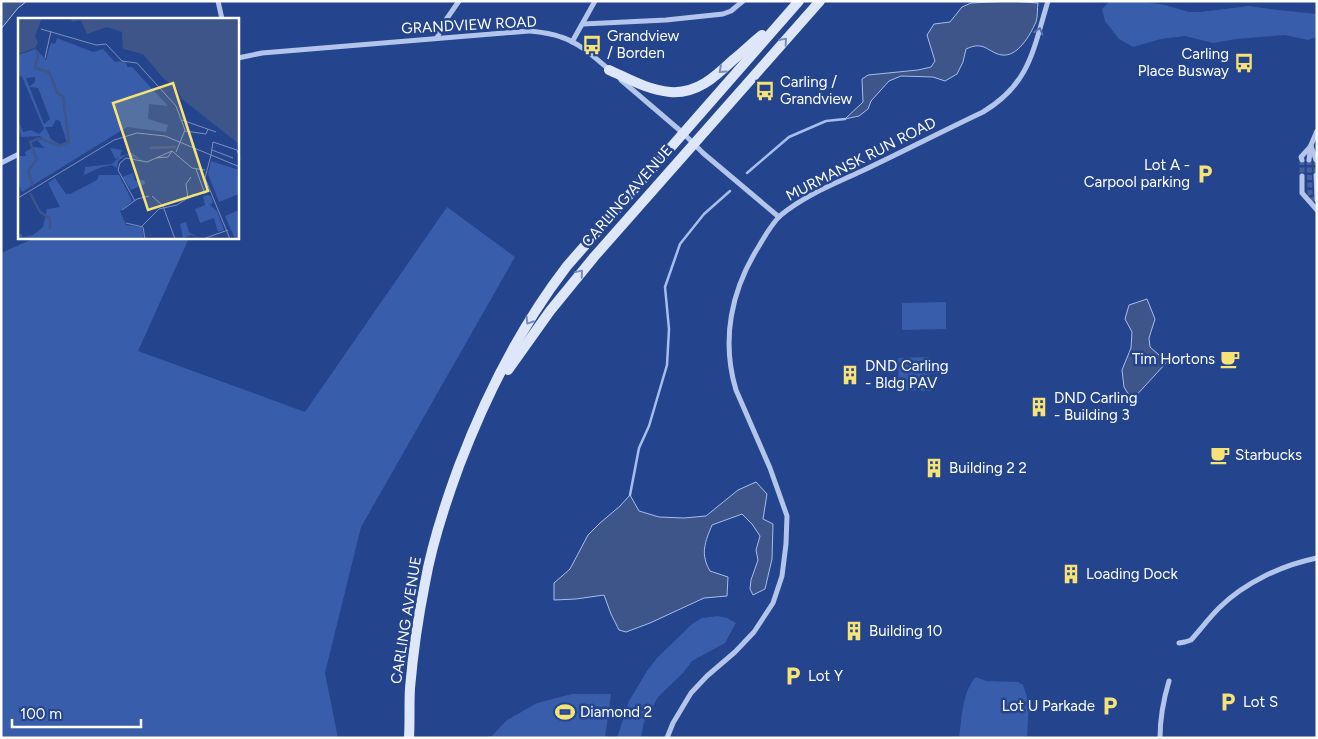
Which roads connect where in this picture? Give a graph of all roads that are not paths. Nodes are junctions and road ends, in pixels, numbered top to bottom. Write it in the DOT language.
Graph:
graph roads {
  1 [pos="218,1"];
  2 [pos="460,1"];
  3 [pos="595,1"];
  4 [pos="743,1"];
  5 [pos="820,1"];
  6 [pos="1048,1"];
  7 [pos="798,2"];
  8 [pos="222,18"];
  9 [pos="583,24"];
  10 [pos="437,38"];
  11 [pos="572,42"];
  12 [pos="239,58"];
  13 [pos="609,70"];
  14 [pos="1317,131"];
  15 [pos="683,133"];
  16 [pos="694,144"];
  17 [pos="1311,145"];
  18 [pos="1317,151"];
  19 [pos="18,154"];
  20 [pos="1302,160"];
  21 [pos="1309,160"];
  22 [pos="1316,160"];
  23 [pos="1,163"];
  24 [pos="1302,176"];
  25 [pos="1316,176"];
  26 [pos="1317,200"];
  27 [pos="1317,210"];
  28 [pos="779,217"];
  29 [pos="476,425"];
  30 [pos="1317,558"];
  31 [pos="1179,643"];
  32 [pos="1169,681"];
  33 [pos="409,738"];
  34 [pos="668,738"];
  35 [pos="1160,738"];
  1 -- 8 [label="street"];
  2 -- 10 [label="street"];
  3 -- 9 [label="street"];
  4 -- 9 [label="street"];
  16 -- 5 [label="main road, CARLING AVENUE, one-way"];
  28 -- 6 [label="street, MURMANSK RUN ROAD, one-way"];
  7 -- 13 [label="main road, one-way"];
  7 -- 15 [label="main road, CARLING AVENUE"];
  9 -- 11 [label="street"];
  10 -- 11 [label="street, GRANDVIEW ROAD"];
  10 -- 12 [label="street, GRANDVIEW ROAD"];
  11 -- 13 [label="street, GRANDVIEW ROAD"];
  13 -- 15 [label="street, GRANDVIEW ROAD"];
  14 -- 17 [label="street"];
  15 -- 16 [label="street, GRANDVIEW ROAD"];
  15 -- 29 [label="main road, CARLING AVENUE, one-way"];
  16 -- 28 [label="street, GRANDVIEW ROAD"];
  29 -- 16 [label="main road, CARLING AVENUE, one-way"];
  17 -- 18 [label="street"];
  17 -- 20 [label="street"];
  17 -- 21 [label="street"];
  17 -- 22 [label="street"];
  19 -- 23 [label="street"];
  24 -- 27 [label="street"];
  25 -- 26 [label="street"];
  28 -- 34 [label="street, MURMANSK RUN ROAD"];
  29 -- 33 [label="main road, CARLING AVENUE"];
  30 -- 31 [label="street"];
  32 -- 35 [label="street"];
}
